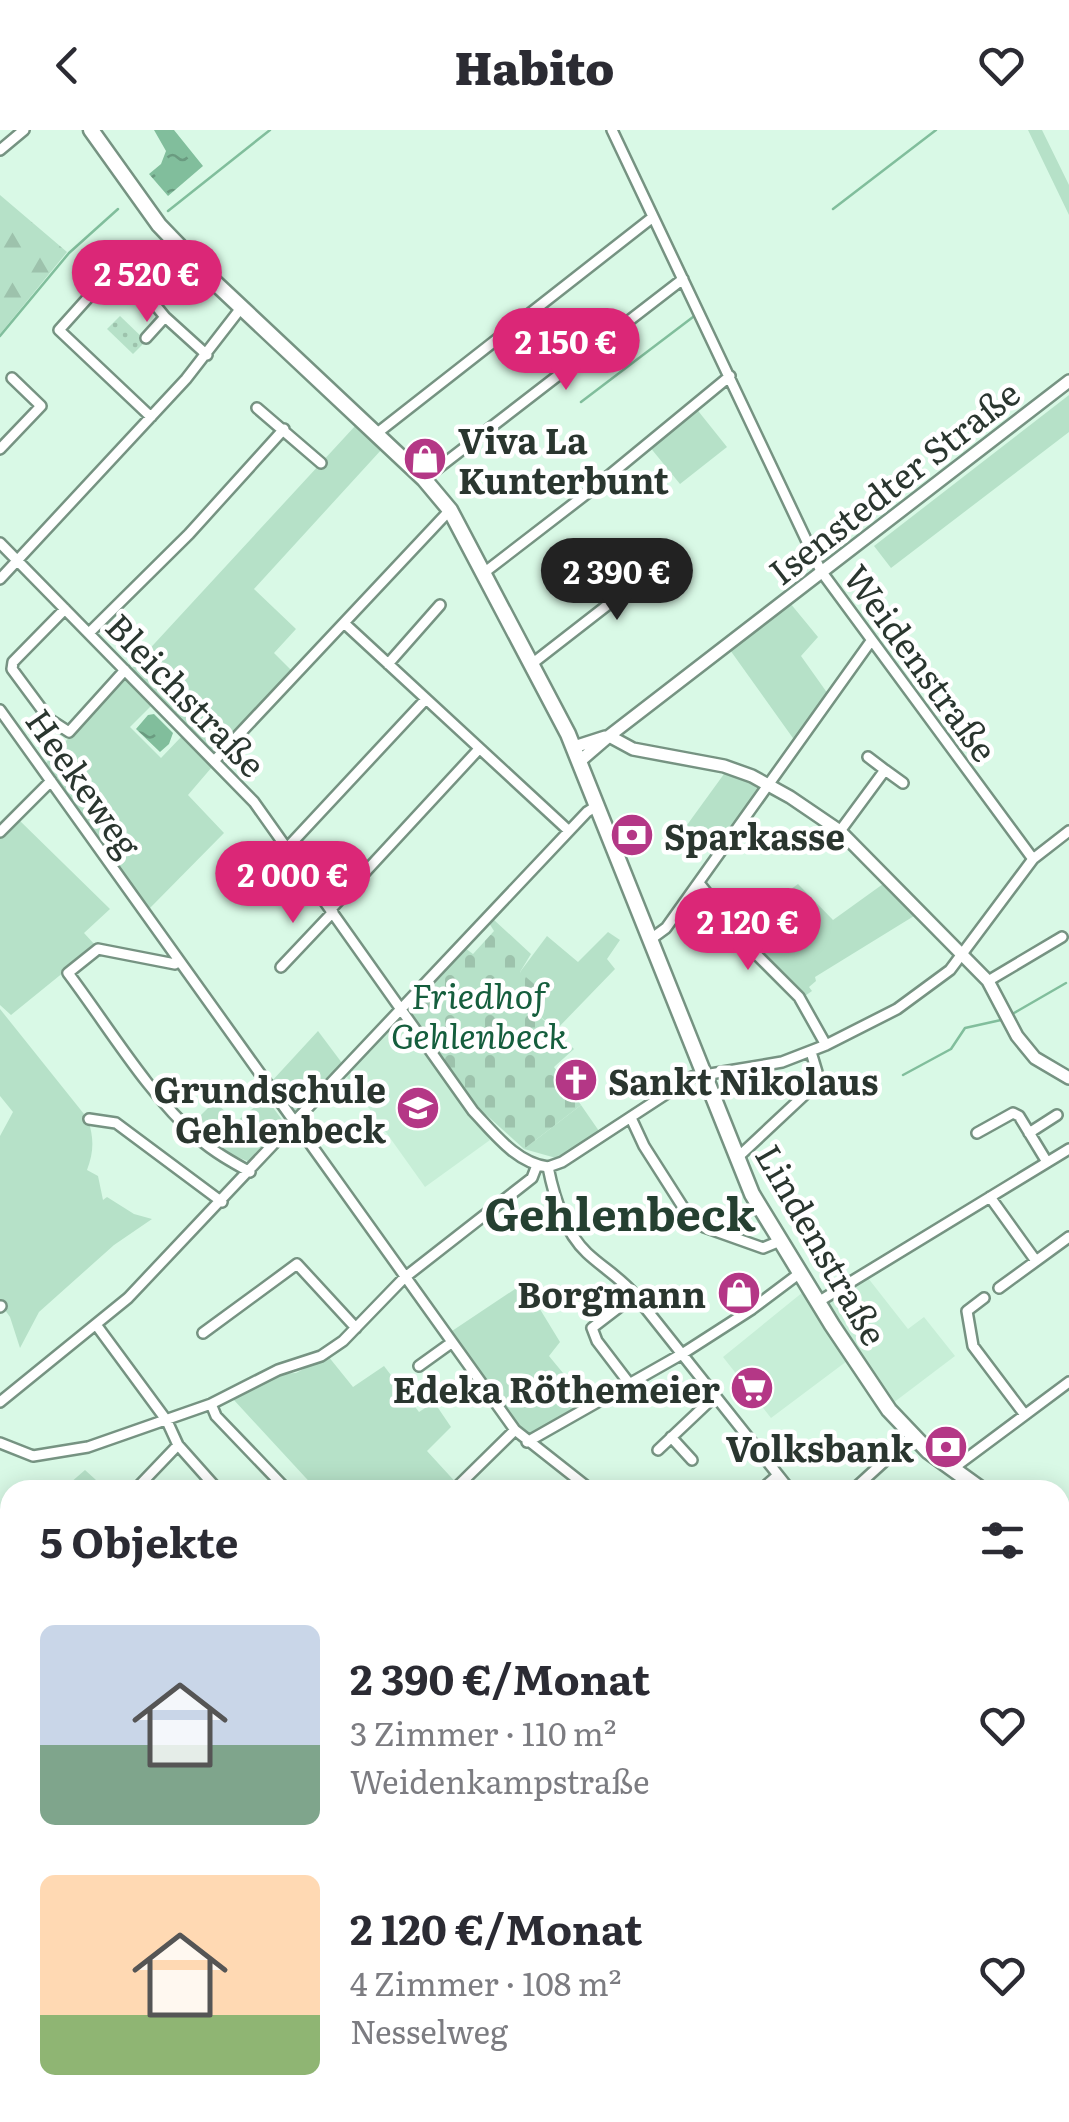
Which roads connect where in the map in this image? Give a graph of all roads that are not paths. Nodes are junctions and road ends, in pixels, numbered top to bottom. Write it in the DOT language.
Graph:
graph roads {
  1 [pos="24,130"];
  2 [pos="91,130"];
  3 [pos="612,130"];
  4 [pos="0,150"];
  5 [pos="654,216"];
  6 [pos="682,279"];
  7 [pos="242,308"];
  8 [pos="165,317"];
  9 [pos="146,338"];
  10 [pos="208,354"];
  11 [pos="730,376"];
  12 [pos="12,378"];
  13 [pos="1069,380"];
  14 [pos="258,408"];
  15 [pos="151,417"];
  16 [pos="284,429"];
  17 [pos="376,434"];
  18 [pos="0,449"];
  19 [pos="320,463"];
  20 [pos="424,479"];
  21 [pos="450,510"];
  22 [pos="0,543"];
  23 [pos="677,551"];
  24 [pos="18,561"];
  25 [pos="821,571"];
  26 [pos="485,572"];
  27 [pos="0,580"];
  28 [pos="440,605"];
  29 [pos="65,609"];
  30 [pos="344,623"];
  31 [pos="89,633"];
  32 [pos="871,641"];
  33 [pos="533,663"];
  34 [pos="388,664"];
  35 [pos="125,670"];
  36 [pos="426,699"];
  37 [pos="0,710"];
  38 [pos="609,736"];
  39 [pos="480,749"];
  40 [pos="577,754"];
  41 [pos="868,757"];
  42 [pos="214,762"];
  43 [pos="885,770"];
  44 [pos="51,781"];
  45 [pos="903,783"];
  46 [pos="770,784"];
  47 [pos="598,806"];
  48 [pos="840,831"];
  49 [pos="1069,831"];
  50 [pos="0,832"];
  51 [pos="569,832"];
  52 [pos="287,848"];
  53 [pos="1033,859"];
  54 [pos="698,883"];
  55 [pos="332,910"];
  56 [pos="1062,938"];
  57 [pos="651,939"];
  58 [pos="963,956"];
  59 [pos="179,961"];
  60 [pos="281,967"];
  61 [pos="988,981"];
  62 [pos="401,1009"];
  63 [pos="826,1045"];
  64 [pos="811,1052"];
  65 [pos="704,1074"];
  66 [pos="1069,1078"];
  67 [pos="1057,1115"];
  68 [pos="632,1118"];
  69 [pos="89,1119"];
  70 [pos="294,1126"];
  71 [pos="977,1133"];
  72 [pos="1029,1133"];
  73 [pos="1069,1148"];
  74 [pos="736,1158"];
  75 [pos="1047,1162"];
  76 [pos="543,1166"];
  77 [pos="250,1172"];
  78 [pos="990,1197"];
  79 [pos="222,1202"];
  80 [pos="1069,1237"];
  81 [pos="780,1242"];
  82 [pos="1036,1261"];
  83 [pos="800,1273"];
  84 [pos="404,1278"];
  85 [pos="999,1288"];
  86 [pos="635,1294"];
  87 [pos="984,1298"];
  88 [pos="818,1302"];
  89 [pos="97,1326"];
  90 [pos="356,1328"];
  91 [pos="203,1333"];
  92 [pos="451,1343"];
  93 [pos="682,1354"];
  94 [pos="419,1366"];
  95 [pos="1069,1382"];
  96 [pos="629,1383"];
  97 [pos="715,1396"];
  98 [pos="0,1402"];
  99 [pos="211,1404"];
  100 [pos="1025,1415"];
  101 [pos="167,1421"];
  102 [pos="514,1430"];
  103 [pos="912,1436"];
  104 [pos="672,1437"];
  105 [pos="527,1442"];
  106 [pos="0,1443"];
  107 [pos="178,1444"];
  108 [pos="658,1450"];
  109 [pos="692,1460"];
  110 [pos="952,1470"];
  111 [pos="778,1475"];
  112 [pos="145,1480"];
  113 [pos="209,1480"];
  114 [pos="277,1480"];
  115 [pos="465,1480"];
  116 [pos="578,1480"];
  117 [pos="773,1480"];
  118 [pos="782,1480"];
  119 [pos="864,1480"];
  120 [pos="967,1480"];
  1 -- 4 [label="street"];
  2 -- 7 [label="main road, Lindenstraße"];
  3 -- 5 [label="street, Weidenstraße"];
  5 -- 6 [label="street, Weidenstraße"];
  5 -- 17 [label="street"];
  6 -- 11 [label="street, Weidenstraße"];
  6 -- 20 [label="street"];
  7 -- 10 [label="street"];
  7 -- 17 [label="main road, Lindenstraße"];
  8 -- 9 [label="street"];
  8 -- 10 [label="street"];
  8 -- 15 [label="street"];
  10 -- 15 [label="street"];
  11 -- 25 [label="street, Weidenstraße"];
  11 -- 26 [label="street"];
  12 -- 18 [label="street"];
  13 -- 25 [label="main road, Isenstedter Straße"];
  14 -- 16 [label="street"];
  15 -- 24 [label="street"];
  16 -- 19 [label="street"];
  16 -- 31 [label="street"];
  17 -- 20 [label="main road, Lindenstraße"];
  20 -- 21 [label="main road, Lindenstraße"];
  21 -- 26 [label="main road, Lindenstraße"];
  21 -- 30 [label="street"];
  22 -- 24 [label="street, Bleichstraße"];
  23 -- 33 [label="street"];
  24 -- 27 [label="street"];
  24 -- 29 [label="street, Bleichstraße"];
  25 -- 32 [label="street, Weidenstraße"];
  25 -- 38 [label="main road, Isenstedter Straße"];
  26 -- 33 [label="main road, Lindenstraße"];
  28 -- 34 [label="street"];
  29 -- 31 [label="street, Bleichstraße"];
  29 -- 35 [label="street"];
  30 -- 34 [label="street"];
  30 -- 42 [label="street"];
  31 -- 35 [label="street, Bleichstraße"];
  32 -- 46 [label="street"];
  32 -- 53 [label="street, Weidenstraße"];
  33 -- 40 [label="main road, Lindenstraße"];
  34 -- 36 [label="street"];
  35 -- 42 [label="street, Bleichstraße"];
  36 -- 39 [label="street"];
  36 -- 52 [label="street"];
  37 -- 44 [label="street, Heekeweg"];
  38 -- 40 [label="main road, Isenstedter Straße"];
  38 -- 46 [label="main road"];
  39 -- 51 [label="street"];
  39 -- 55 [label="street"];
  40 -- 47 [label="main road, Lindenstraße"];
  41 -- 43 [label="street"];
  42 -- 52 [label="street, Bleichstraße"];
  43 -- 45 [label="street"];
  43 -- 48 [label="street"];
  44 -- 50 [label="street"];
  44 -- 59 [label="street, Heekeweg"];
  46 -- 48 [label="main road"];
  46 -- 54 [label="street"];
  47 -- 51 [label="street"];
  47 -- 57 [label="main road, Lindenstraße"];
  48 -- 58 [label="main road"];
  49 -- 53 [label="street"];
  51 -- 62 [label="street"];
  52 -- 55 [label="street, Bleichstraße"];
  53 -- 58 [label="street"];
  54 -- 57 [label="street"];
  54 -- 63 [label="street"];
  55 -- 60 [label="street"];
  55 -- 62 [label="street, Bleichstraße"];
  56 -- 61 [label="street"];
  57 -- 65 [label="main road, Lindenstraße"];
  58 -- 61 [label="main road"];
  58 -- 63 [label="street"];
  59 -- 70 [label="street, Heekeweg"];
  59 -- 77 [label="street"];
  61 -- 66 [label="main road"];
  62 -- 70 [label="street"];
  62 -- 76 [label="street, Bleichstraße"];
  63 -- 64 [label="street"];
  64 -- 65 [label="street"];
  64 -- 74 [label="street"];
  65 -- 68 [label="street"];
  65 -- 74 [label="main road, Lindenstraße"];
  67 -- 72 [label="street"];
  68 -- 76 [label="street"];
  68 -- 81 [label="street"];
  69 -- 79 [label="street"];
  70 -- 77 [label="street"];
  70 -- 84 [label="street, Heekeweg"];
  71 -- 72 [label="street"];
  72 -- 75 [label="street"];
  73 -- 75 [label="street"];
  74 -- 81 [label="main road, Lindenstraße"];
  75 -- 78 [label="street"];
  76 -- 84 [label="street"];
  76 -- 86 [label="street"];
  77 -- 79 [label="street"];
  78 -- 82 [label="street"];
  78 -- 88 [label="street"];
  79 -- 89 [label="street"];
  80 -- 82 [label="street"];
  81 -- 83 [label="main road, Lindenstraße"];
  82 -- 85 [label="street"];
  83 -- 88 [label="main road, Lindenstraße"];
  83 -- 93 [label="street"];
  84 -- 90 [label="street"];
  84 -- 92 [label="street, Heekeweg"];
  86 -- 93 [label="street"];
  86 -- 96 [label="street"];
  87 -- 100 [label="street"];
  88 -- 103 [label="main road, Lindenstraße"];
  89 -- 98 [label="street"];
  89 -- 101 [label="street"];
  90 -- 91 [label="street"];
  90 -- 99 [label="street"];
  92 -- 94 [label="street"];
  92 -- 102 [label="street, Heekeweg"];
  93 -- 96 [label="street"];
  93 -- 97 [label="street"];
  95 -- 100 [label="street"];
  96 -- 105 [label="street"];
  97 -- 104 [label="street"];
  97 -- 111 [label="street"];
  99 -- 101 [label="street"];
  99 -- 114 [label="street"];
  100 -- 110 [label="street"];
  101 -- 106 [label="street"];
  101 -- 107 [label="street"];
  102 -- 105 [label="street, Heekeweg"];
  102 -- 115 [label="street"];
  103 -- 110 [label="main road, Lindenstraße"];
  103 -- 119 [label="street"];
  104 -- 108 [label="street"];
  104 -- 109 [label="street"];
  105 -- 116 [label="street, Heekeweg"];
  107 -- 112 [label="street"];
  107 -- 113 [label="street"];
  110 -- 120 [label="main road, Lindenstraße"];
  111 -- 117 [label="street"];
  111 -- 118 [label="street"];
}
